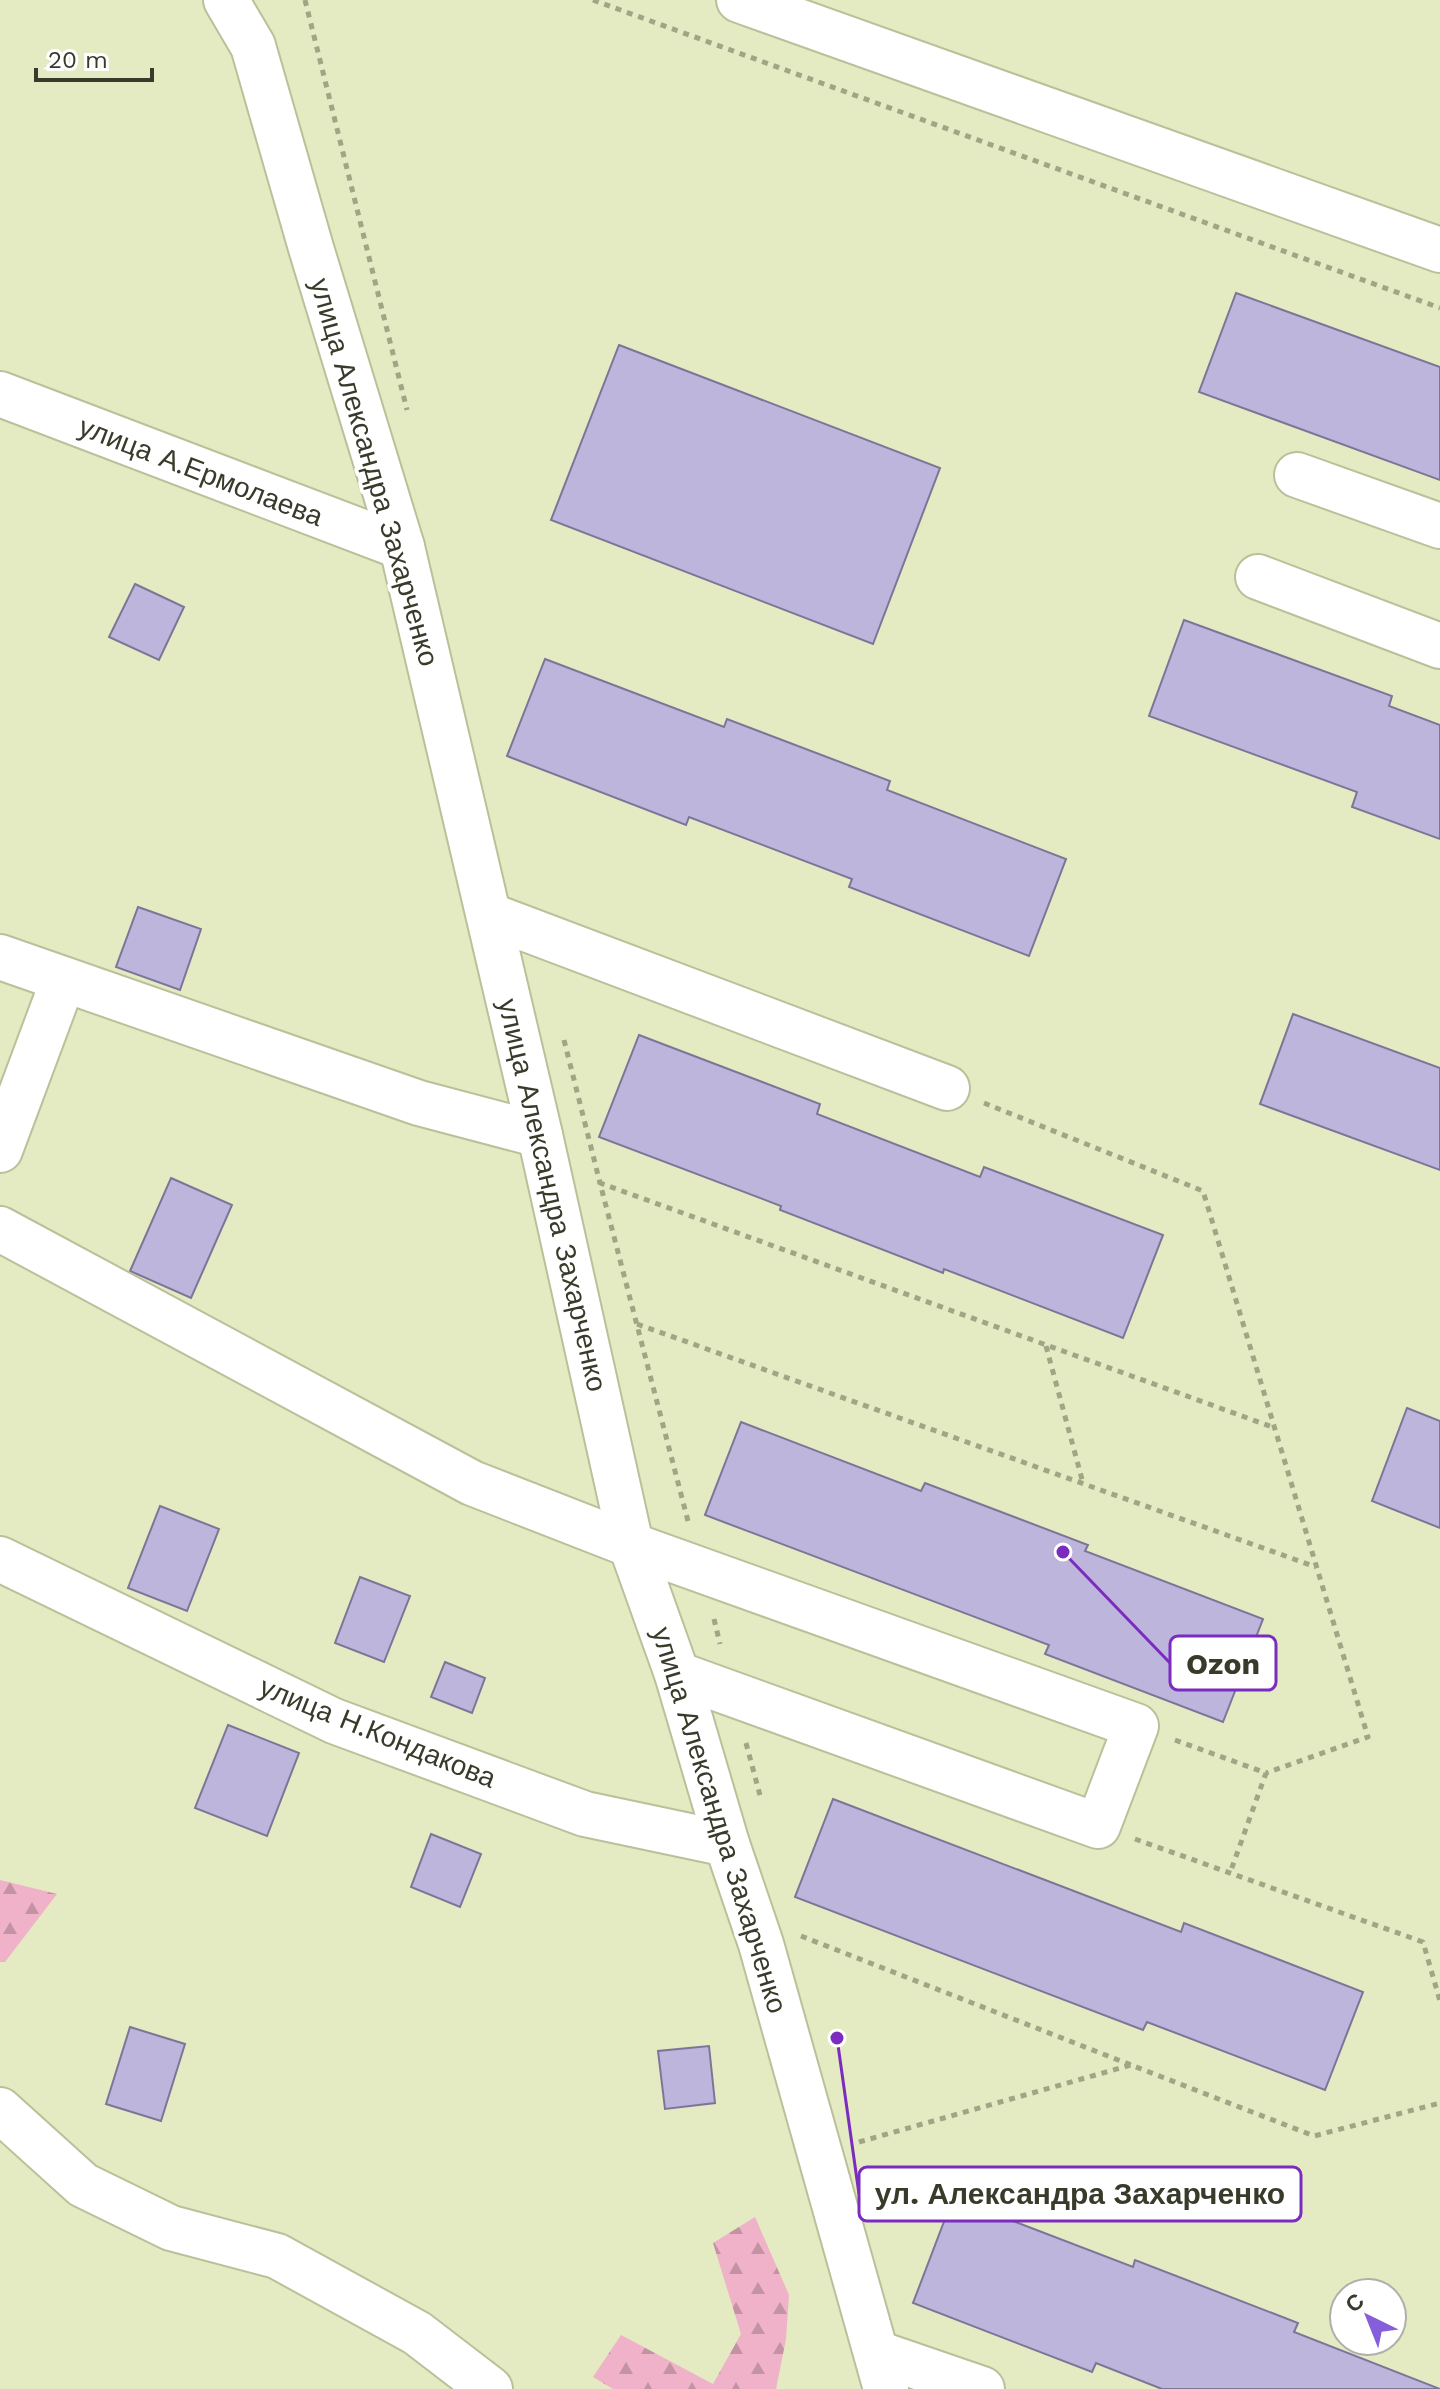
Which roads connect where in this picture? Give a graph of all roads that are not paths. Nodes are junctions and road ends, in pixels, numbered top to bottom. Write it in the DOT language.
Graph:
graph roads {
  1 [pos="226,0"];
  2 [pos="739,0"];
  3 [pos="1440,250"];
  4 [pos="0,394"];
  5 [pos="1297,475"];
  6 [pos="1440,526"];
  7 [pos="402,547"];
  8 [pos="1258,577"];
  9 [pos="1440,646"];
  10 [pos="489,915"];
  11 [pos="0,957"];
  12 [pos="63,981"];
  13 [pos="947,1088"];
  14 [pos="540,1135"];
  15 [pos="0,1150"];
  16 [pos="0,1229"];
  17 [pos="631,1545"];
  18 [pos="0,1559"];
  19 [pos="677,1674"];
  20 [pos="727,1844"];
  21 [pos="0,2110"];
  22 [pos="881,2371"];
  23 [pos="490,2389"];
  24 [pos="982,2389"];
  1 -- 7 [label="street, улица Александра Захарченко"];
  2 -- 3 [label="street"];
  4 -- 7 [label="street, улица А.Ермолаева"];
  5 -- 6 [label="street"];
  7 -- 10 [label="street, улица Александра Захарченко"];
  8 -- 9 [label="street"];
  10 -- 13 [label="street"];
  10 -- 14 [label="street, улица Александра Захарченко"];
  11 -- 12 [label="street"];
  12 -- 14 [label="street"];
  12 -- 15 [label="street"];
  14 -- 17 [label="street, улица Александра Захарченко"];
  16 -- 17 [label="street"];
  17 -- 19 [label="street, улица Александра Захарченко"];
  17 -- 19 [label="street"];
  18 -- 20 [label="street, улица Н.Кондакова"];
  19 -- 20 [label="street, улица Александра Захарченко"];
  20 -- 22 [label="street, улица Александра Захарченко"];
  21 -- 23 [label="street"];
  22 -- 24 [label="street"];
}
